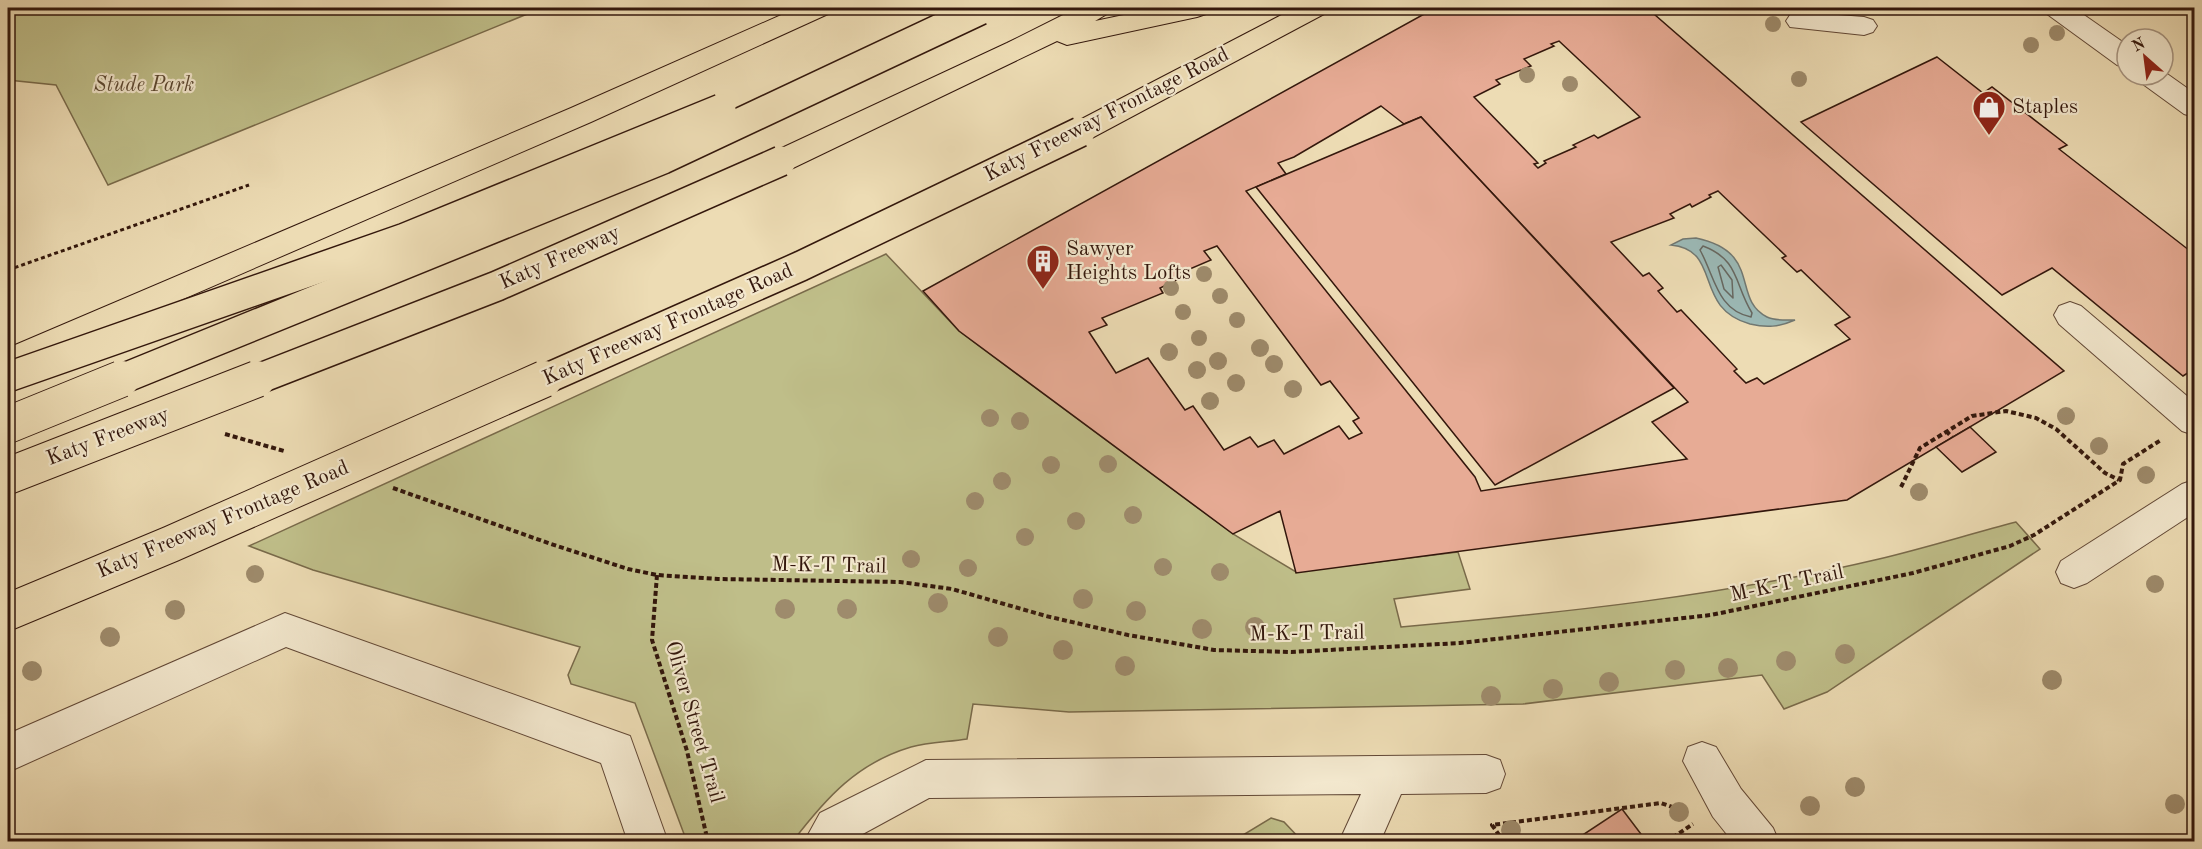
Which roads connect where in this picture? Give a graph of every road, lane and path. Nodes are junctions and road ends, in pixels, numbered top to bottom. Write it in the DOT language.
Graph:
graph roads {
  1 [pos="819,8"];
  2 [pos="944,8"];
  3 [pos="982,8"];
  4 [pos="1098,8"];
  5 [pos="1197,8"];
  6 [pos="1315,8"];
  7 [pos="2056,8"];
  8 [pos="1808,17"];
  9 [pos="1864,26"];
  10 [pos="1024,47"];
  11 [pos="2115,50"];
  12 [pos="2166,87"];
  13 [pos="2194,107"];
  14 [pos="249,185"];
  15 [pos="8,270"];
  16 [pos="2070,315"];
  17 [pos="8,362"];
  18 [pos="8,377"];
  19 [pos="2002,408"];
  20 [pos="2006,411"];
  21 [pos="8,425"];
  22 [pos="2182,428"];
  23 [pos="1946,431"];
  24 [pos="1952,437"];
  25 [pos="8,476"];
  26 [pos="2120,480"];
  27 [pos="1902,487"];
  28 [pos="2194,495"];
  29 [pos="416,496"];
  30 [pos="2074,572"];
  31 [pos="657,574"];
  32 [pos="8,612"];
  33 [pos="8,753"];
  34 [pos="1702,761"];
  35 [pos="1389,774"];
  36 [pos="1486,774"];
  37 [pos="648,842"];
  38 [pos="708,842"];
  39 [pos="824,842"];
  40 [pos="1359,842"];
  41 [pos="1504,842"];
  42 [pos="1665,842"];
  43 [pos="1759,842"];
  1 -- 17 [label="main road"];
  2 -- 18 [label="main road, bridge"];
  3 -- 21 [label="main road, bridge"];
  4 -- 10 [label="main road, Katy Freeway"];
  5 -- 10 [label="main road"];
  6 -- 32 [label="main road, Katy Freeway Frontage Road, bridge"];
  7 -- 11 [label="street"];
  8 -- 9 [label="street"];
  10 -- 25 [label="main road, Katy Freeway, bridge"];
  12 -- 13 [label="street"];
  14 -- 15 [label="path"];
  16 -- 22 [label="street"];
  19 -- 20 [label="path"];
  20 -- 23 [label="path"];
  20 -- 26 [label="path"];
  22 -- 26 [label="path, M-K-T Trail"];
  23 -- 24 [label="path"];
  23 -- 27 [label="path"];
  26 -- 31 [label="path, M-K-T Trail"];
  28 -- 30 [label="street"];
  29 -- 31 [label="path, M-K-T Trail"];
  31 -- 38 [label="path, Oliver Street Trail"];
  33 -- 37 [label="street"];
  34 -- 43 [label="street"];
  35 -- 36 [label="street"];
  35 -- 39 [label="street"];
  35 -- 40 [label="street"];
  41 -- 42 [label="path"];
}
